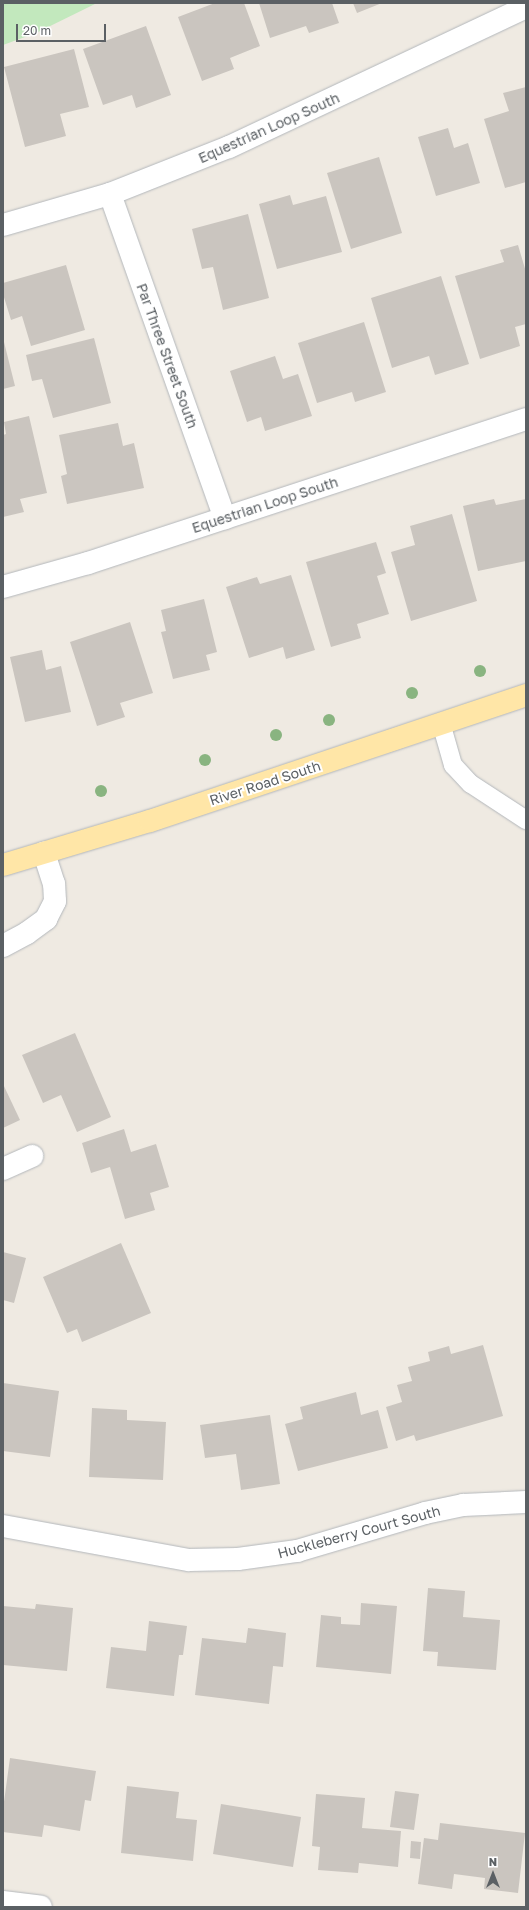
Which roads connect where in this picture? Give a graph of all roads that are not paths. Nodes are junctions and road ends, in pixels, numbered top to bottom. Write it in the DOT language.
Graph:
graph roads {
  1 [pos="526,7"];
  2 [pos="110,194"];
  3 [pos="3,225"];
  4 [pos="526,419"];
  5 [pos="225,518"];
  6 [pos="3,587"];
  7 [pos="526,694"];
  8 [pos="441,723"];
  9 [pos="526,820"];
  10 [pos="44,853"];
  11 [pos="3,865"];
  12 [pos="3,946"];
  13 [pos="32,1156"];
  14 [pos="3,1169"];
  15 [pos="526,1502"];
  16 [pos="3,1526"];
  17 [pos="3,1902"];
  18 [pos="41,1907"];
  1 -- 2 [label="street, Equestrian Loop South"];
  2 -- 3 [label="street, Equestrian Loop South"];
  2 -- 5 [label="street, Par Three Street South"];
  4 -- 5 [label="street, Equestrian Loop South"];
  5 -- 6 [label="street, Equestrian Loop South"];
  7 -- 8 [label="main road, River Road South"];
  8 -- 9 [label="lane"];
  8 -- 10 [label="main road, River Road South"];
  10 -- 11 [label="main road, River Road South"];
  10 -- 12 [label="street"];
  13 -- 14 [label="street"];
  15 -- 16 [label="street, Huckleberry Court South"];
  17 -- 18 [label="street"];
}
